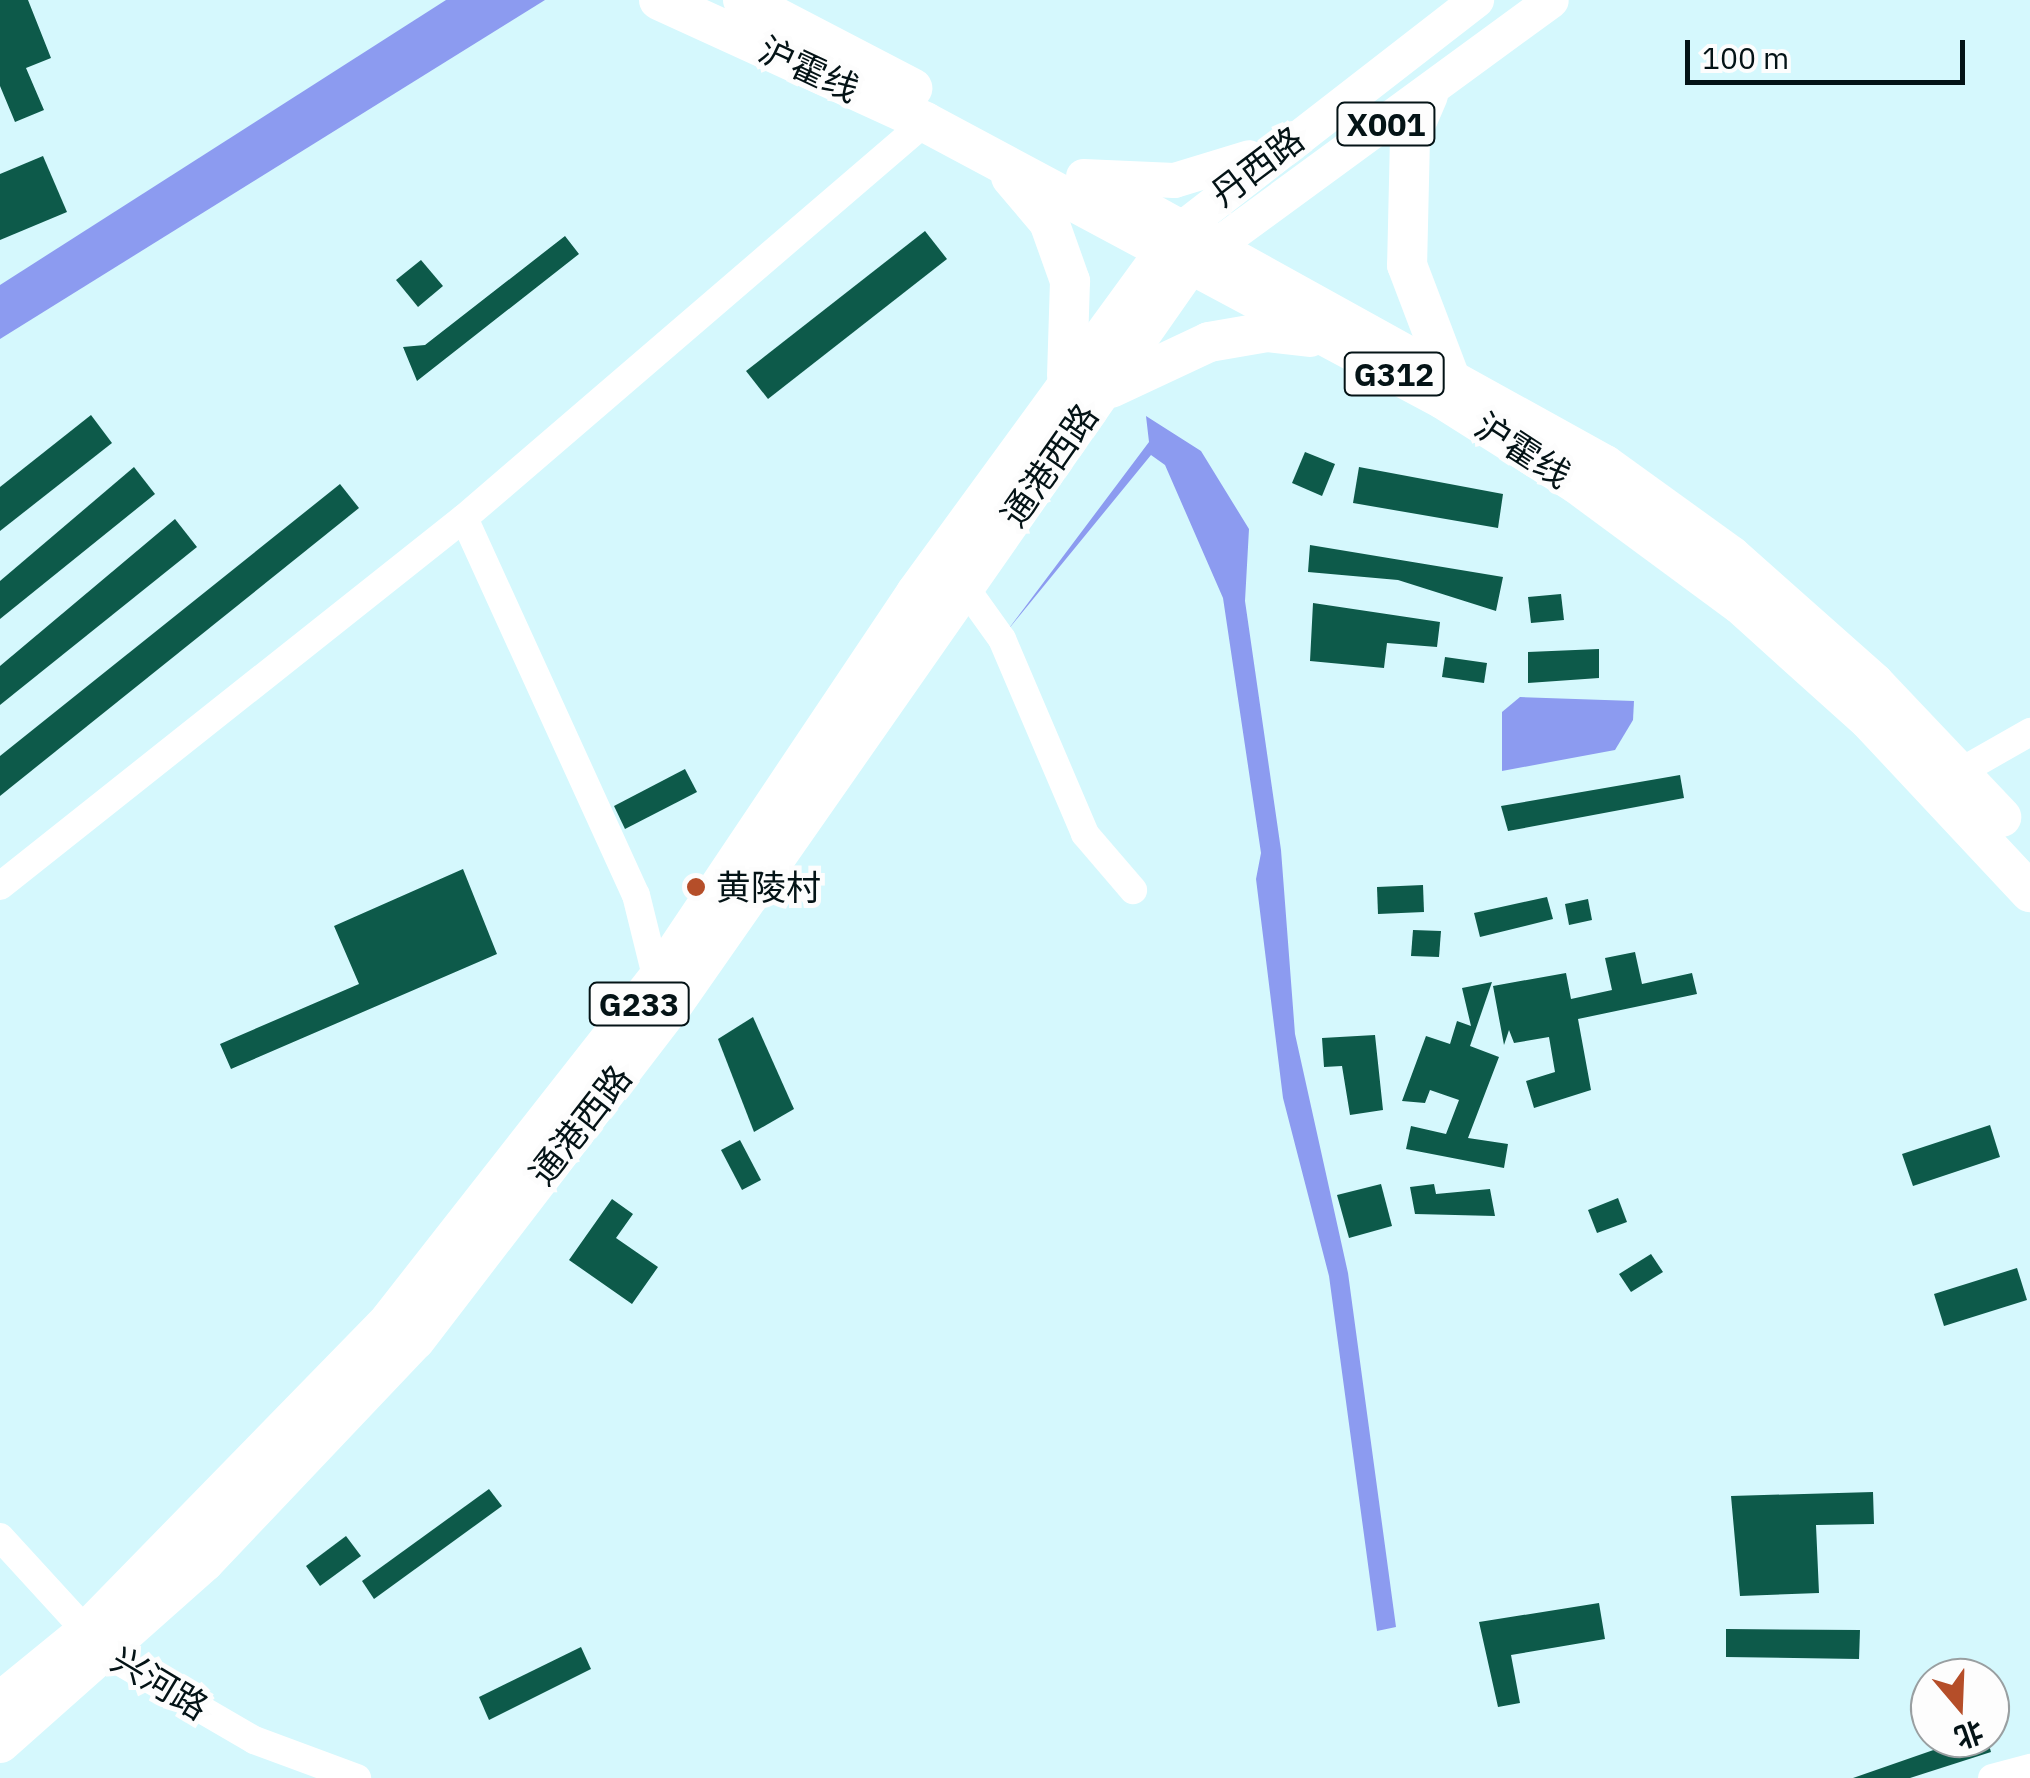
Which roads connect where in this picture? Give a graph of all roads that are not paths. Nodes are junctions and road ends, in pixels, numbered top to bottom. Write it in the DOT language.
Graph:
graph roads {
  1 [pos="660,0"];
  2 [pos="742,0"];
  3 [pos="1476,0"];
  4 [pos="1551,0"];
  5 [pos="1428,95"];
  6 [pos="1324,116"];
  7 [pos="925,122"];
  8 [pos="999,162"];
  9 [pos="1082,176"];
  10 [pos="1188,245"];
  11 [pos="1326,339"];
  12 [pos="1448,372"];
  13 [pos="1077,398"];
  14 [pos="464,518"];
  15 [pos="964,586"];
  16 [pos="2030,732"];
  17 [pos="1960,772"];
  18 [pos="2030,850"];
  19 [pos="0,886"];
  20 [pos="1133,890"];
  21 [pos="2030,892"];
  22 [pos="657,980"];
  23 [pos="0,1538"];
  24 [pos="98,1643"];
  25 [pos="0,1702"];
  26 [pos="0,1743"];
  27 [pos="2030,1768"];
  28 [pos="357,1778"];
  29 [pos="1992,1778"];
  1 -- 7 [label="highway, 沪霍线 / G312"];
  2 -- 9 [label="highway, 沪霍线 / G312"];
  3 -- 6 [label="main road, 丹西路 / X001"];
  4 -- 5 [label="main road, 丹西路 / X001"];
  5 -- 10 [label="main road, 丹西路 / X001"];
  5 -- 12 [label="highway"];
  6 -- 9 [label="main road"];
  6 -- 10 [label="main road, 丹西路 / X001"];
  7 -- 8 [label="highway, 沪霍线 / G312"];
  7 -- 14 [label="street"];
  8 -- 10 [label="highway, 沪霍线 / G312"];
  8 -- 13 [label="highway"];
  9 -- 10 [label="highway, 沪霍线 / G312"];
  10 -- 11 [label="highway, 沪霍线 / G312"];
  10 -- 12 [label="highway, 沪霍线 / G312"];
  10 -- 13 [label="highway, 通港西路 / G233"];
  11 -- 13 [label="highway"];
  11 -- 21 [label="highway, 沪霍线 / G312"];
  12 -- 17 [label="highway, 沪霍线 / G312"];
  13 -- 15 [label="highway, 通港西路 / G233"];
  13 -- 22 [label="highway, 通港西路 / G233"];
  14 -- 19 [label="street"];
  14 -- 22 [label="street"];
  15 -- 20 [label="street"];
  15 -- 24 [label="highway, 通港西路 / G233"];
  16 -- 17 [label="street"];
  17 -- 18 [label="highway, 沪霍线 / G312"];
  22 -- 24 [label="highway, 通港西路 / G233"];
  23 -- 24 [label="street, 兴河路"];
  24 -- 25 [label="highway, 通港西路 / G233"];
  24 -- 26 [label="highway, 通港西路 / G233"];
  24 -- 28 [label="street, 兴河路"];
  27 -- 29 [label="street"];
}
